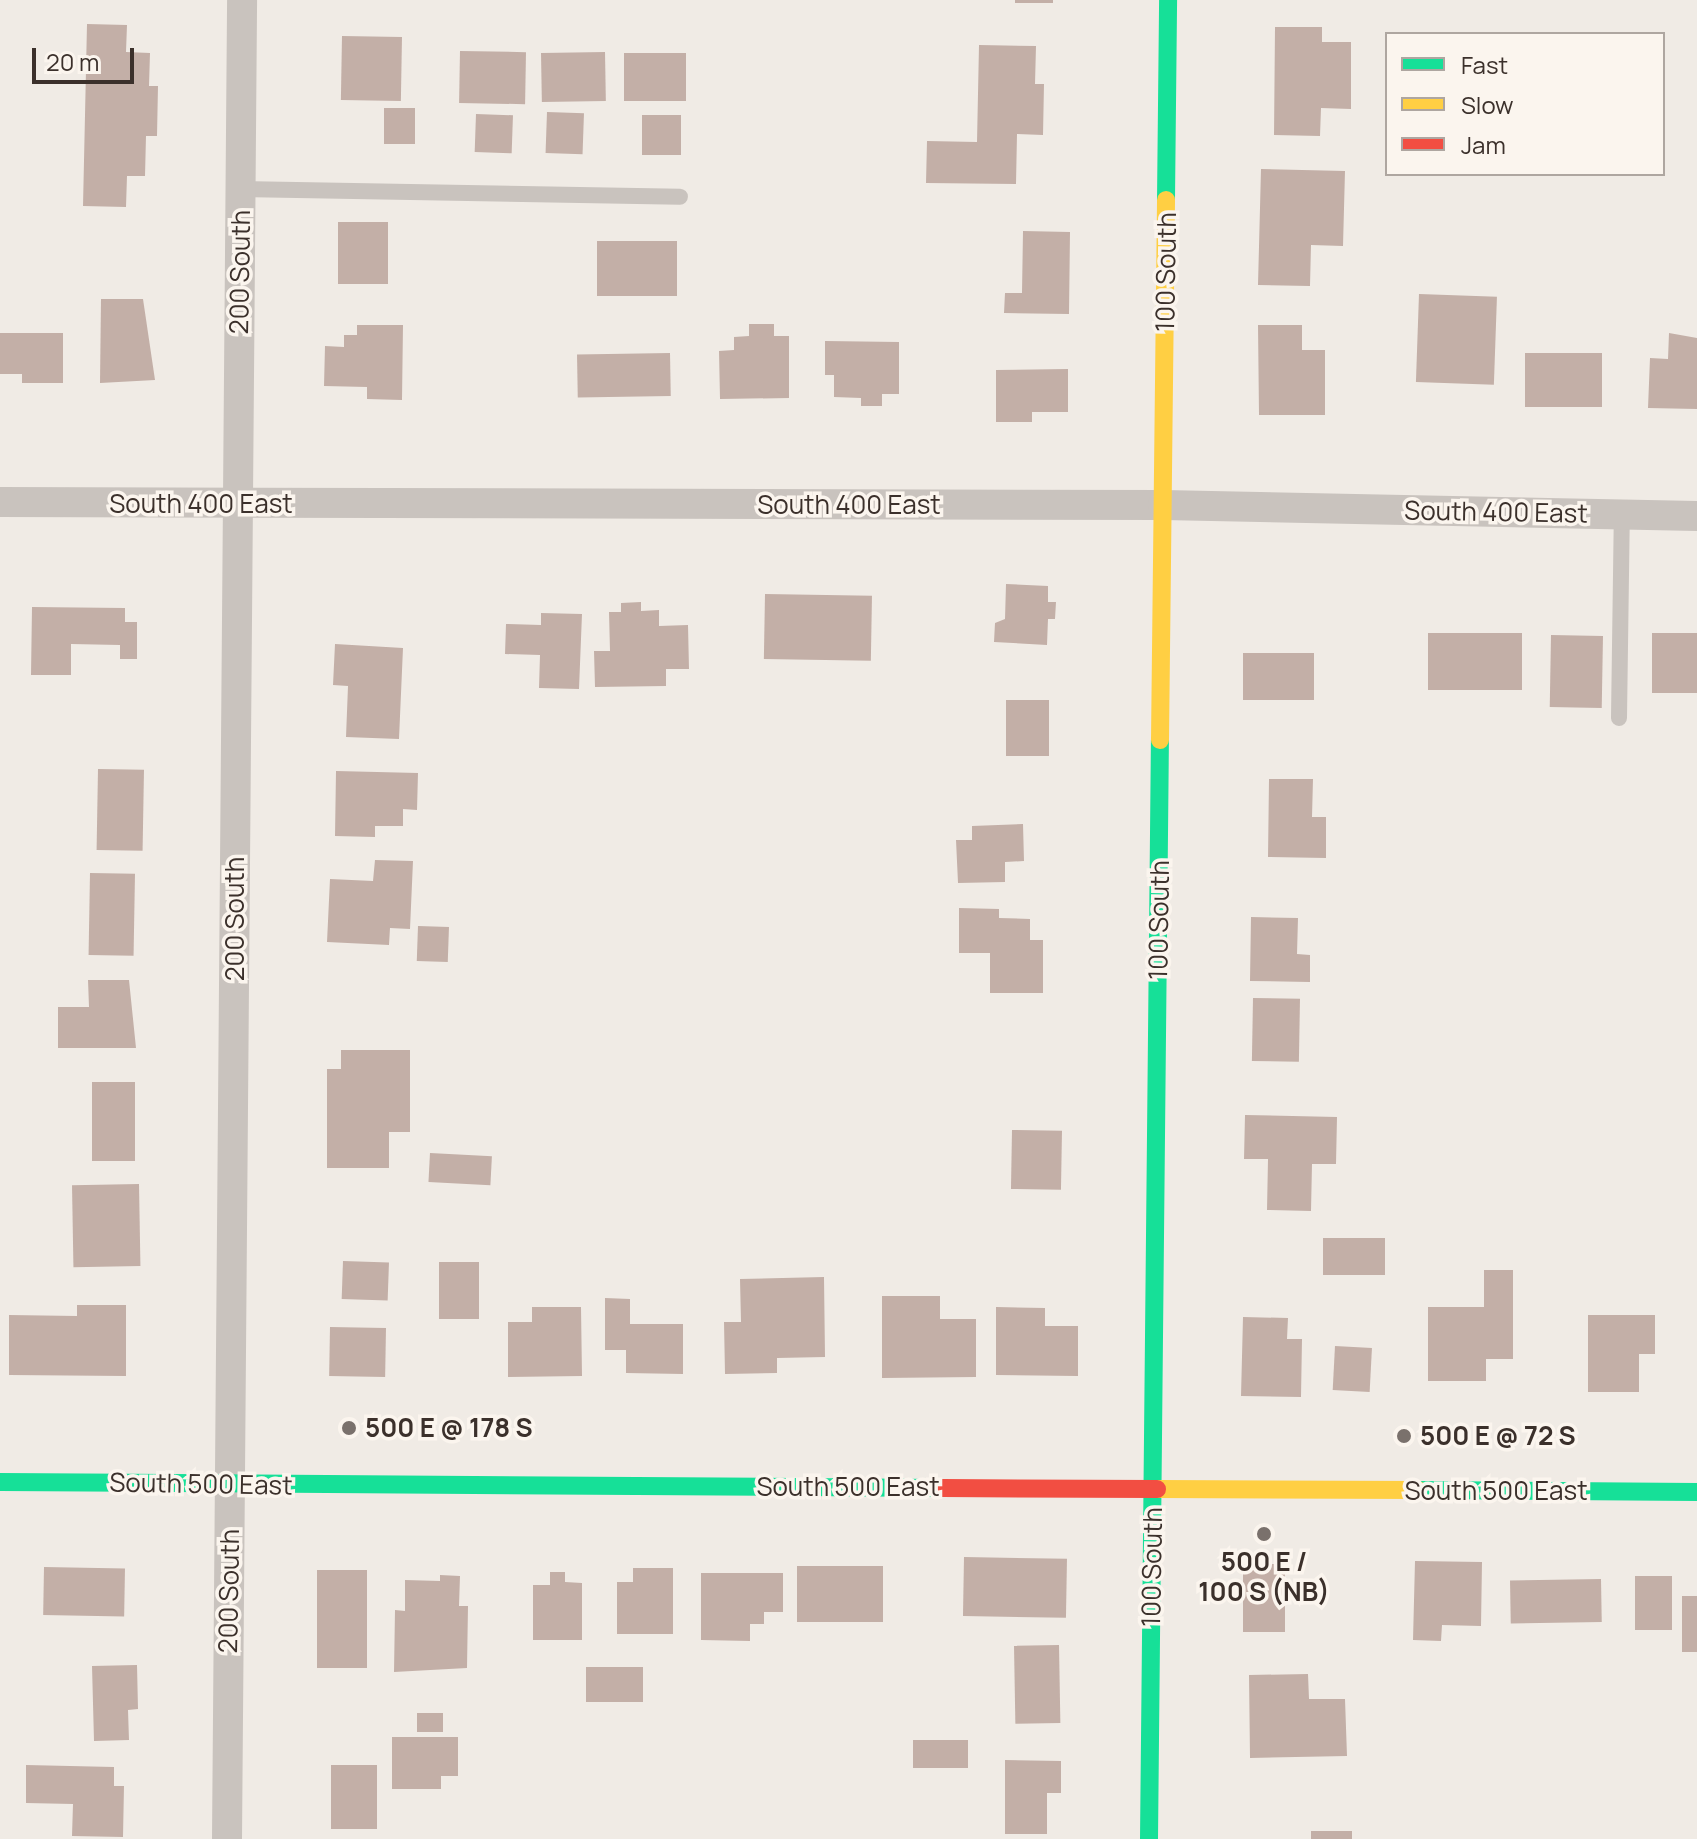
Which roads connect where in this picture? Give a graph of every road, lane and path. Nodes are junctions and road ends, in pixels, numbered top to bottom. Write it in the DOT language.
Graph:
graph roads {
  1 [pos="242,0"];
  2 [pos="1168,0"];
  3 [pos="241,189"];
  4 [pos="680,197"];
  5 [pos="0,502"];
  6 [pos="238,505"];
  7 [pos="1163,505"];
  8 [pos="1622,515"];
  9 [pos="1697,516"];
  10 [pos="1619,718"];
  11 [pos="0,1482"];
  12 [pos="230,1485"];
  13 [pos="1153,1489"];
  14 [pos="1697,1492"];
  15 [pos="227,1839"];
  16 [pos="1149,1839"];
  1 -- 3 [label="street, 200 South"];
  2 -- 7 [label="street, 100 South"];
  3 -- 4 [label="lane"];
  3 -- 6 [label="street, 200 South"];
  5 -- 6 [label="street, South 400 East"];
  6 -- 7 [label="street, South 400 East"];
  6 -- 12 [label="street, 200 South"];
  7 -- 8 [label="street, South 400 East"];
  7 -- 13 [label="street, 100 South"];
  8 -- 9 [label="street, South 400 East"];
  8 -- 10 [label="lane"];
  11 -- 12 [label="street, South 500 East"];
  12 -- 13 [label="street, South 500 East"];
  12 -- 15 [label="street, 200 South"];
  13 -- 14 [label="street, South 500 East"];
  13 -- 16 [label="street, 100 South"];
}
